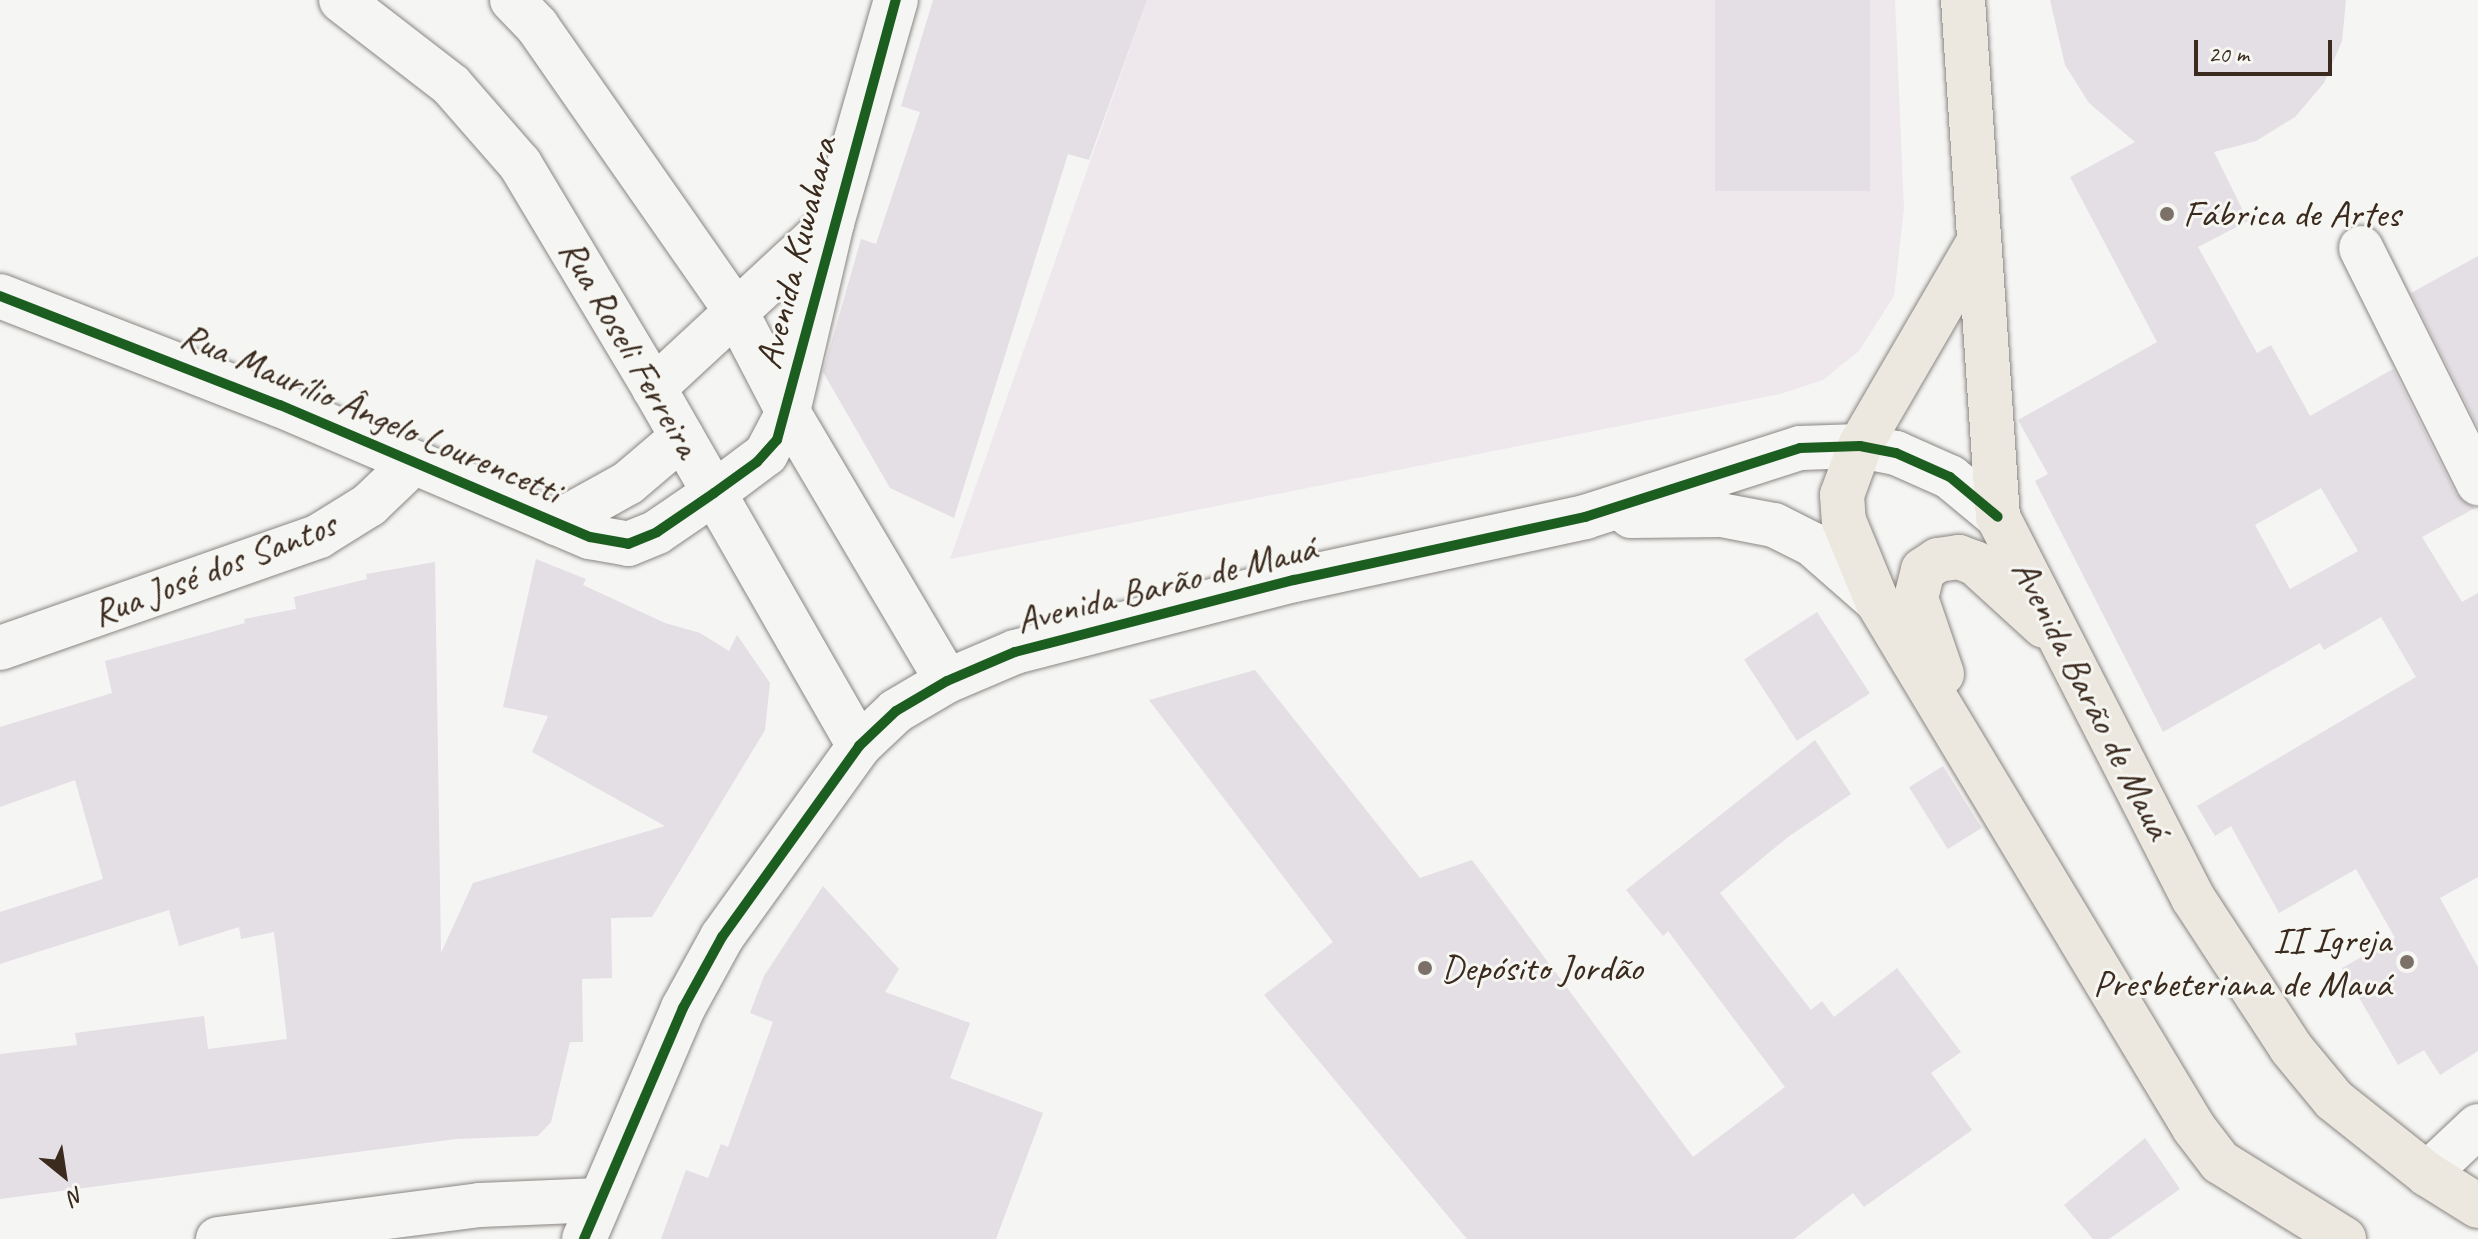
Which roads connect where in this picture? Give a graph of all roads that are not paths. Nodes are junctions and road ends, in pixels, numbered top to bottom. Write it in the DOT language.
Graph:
graph roads {
  1 [pos="341,0"];
  2 [pos="512,0"];
  3 [pos="896,0"];
  4 [pos="1963,0"];
  5 [pos="832,223"];
  6 [pos="1978,243"];
  7 [pos="2361,248"];
  8 [pos="0,296"];
  9 [pos="735,310"];
  10 [pos="654,388"];
  11 [pos="788,412"];
  12 [pos="682,437"];
  13 [pos="1860,446"];
  14 [pos="413,463"];
  15 [pos="2478,483"];
  16 [pos="714,493"];
  17 [pos="1585,517"];
  18 [pos="1998,517"];
  19 [pos="556,523"];
  20 [pos="1877,601"];
  21 [pos="2067,646"];
  22 [pos="0,648"];
  23 [pos="947,681"];
  24 [pos="1937,700"];
  25 [pos="859,746"];
  26 [pos="2478,1126"];
  27 [pos="2427,1174"];
  28 [pos="2478,1206"];
  29 [pos="592,1219"];
  30 [pos="218,1239"];
  31 [pos="2344,1239"];
  1 -- 10 [label="street, Rua Roseli Ferreira"];
  2 -- 9 [label="street"];
  3 -- 5 [label="street, Avenida Kuwahara"];
  4 -- 6 [label="main road"];
  5 -- 9 [label="street, Avenida Kuwahara"];
  5 -- 11 [label="street, Avenida Kuwahara"];
  6 -- 13 [label="main road"];
  6 -- 18 [label="main road"];
  7 -- 15 [label="street"];
  8 -- 14 [label="street, Rua Maurílio Ângelo Lourencetti"];
  9 -- 10 [label="street, Avenida Kuwahara"];
  9 -- 11 [label="street"];
  10 -- 12 [label="street, Rua Roseli Ferreira"];
  11 -- 16 [label="street, Avenida Kuwahara"];
  11 -- 23 [label="street"];
  12 -- 16 [label="street, Rua Roseli Ferreira"];
  12 -- 19 [label="street, Rua Maurílio Ângelo Lourencetti"];
  13 -- 17 [label="street, Avenida Barão de Mauá"];
  13 -- 18 [label="street, Avenida Barão de Mauá"];
  13 -- 20 [label="main road"];
  14 -- 19 [label="street, Rua Maurílio Ângelo Lourencetti"];
  14 -- 22 [label="street, Rua José dos Santos"];
  16 -- 19 [label="street, Rua Maurílio Ângelo Lourencetti"];
  16 -- 25 [label="street, Rua Roseli Ferreira"];
  17 -- 20 [label="street, Avenida Barão de Mauá"];
  17 -- 23 [label="street, Avenida Barão de Mauá"];
  18 -- 21 [label="main road, Avenida Barão de Mauá"];
  20 -- 24 [label="main road, Avenida Barão de Mauá"];
  21 -- 24 [label="main road"];
  21 -- 27 [label="main road, Avenida Barão de Mauá"];
  23 -- 25 [label="street, Avenida Barão de Mauá"];
  24 -- 31 [label="main road, Avenida Barão de Mauá"];
  25 -- 29 [label="street, Avenida Barão de Mauá"];
  26 -- 27 [label="street"];
  27 -- 28 [label="main road, Avenida Barão de Mauá"];
  29 -- 30 [label="street"];
}
